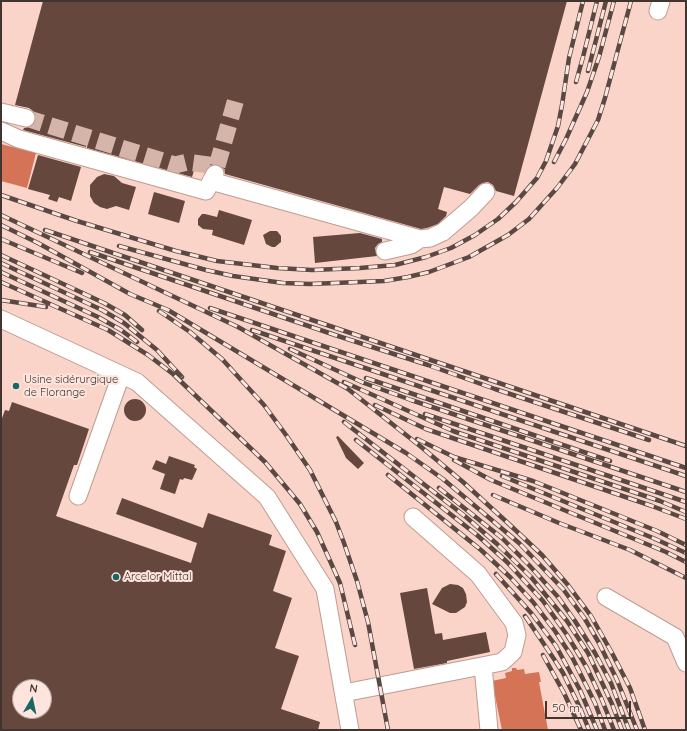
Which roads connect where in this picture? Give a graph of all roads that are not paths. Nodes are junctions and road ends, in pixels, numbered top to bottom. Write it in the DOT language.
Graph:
graph roads {
  1 [pos="1,112"];
  2 [pos="26,118"];
  3 [pos="1,131"];
  4 [pos="486,192"];
  5 [pos="420,239"];
  6 [pos="385,251"];
  7 [pos="1,319"];
  8 [pos="121,375"];
  9 [pos="78,496"];
  10 [pos="413,516"];
  11 [pos="606,597"];
  12 [pos="686,663"];
  13 [pos="483,666"];
  14 [pos="344,693"];
  15 [pos="350,730"];
  16 [pos="489,730"];
  1 -- 2 [label="lane"];
  3 -- 5 [label="lane"];
  4 -- 5 [label="lane"];
  5 -- 6 [label="lane"];
  7 -- 8 [label="lane"];
  8 -- 9 [label="lane"];
  8 -- 14 [label="lane"];
  10 -- 13 [label="lane"];
  11 -- 12 [label="lane"];
  13 -- 14 [label="lane"];
  13 -- 16 [label="lane"];
  14 -- 15 [label="lane"];
}
